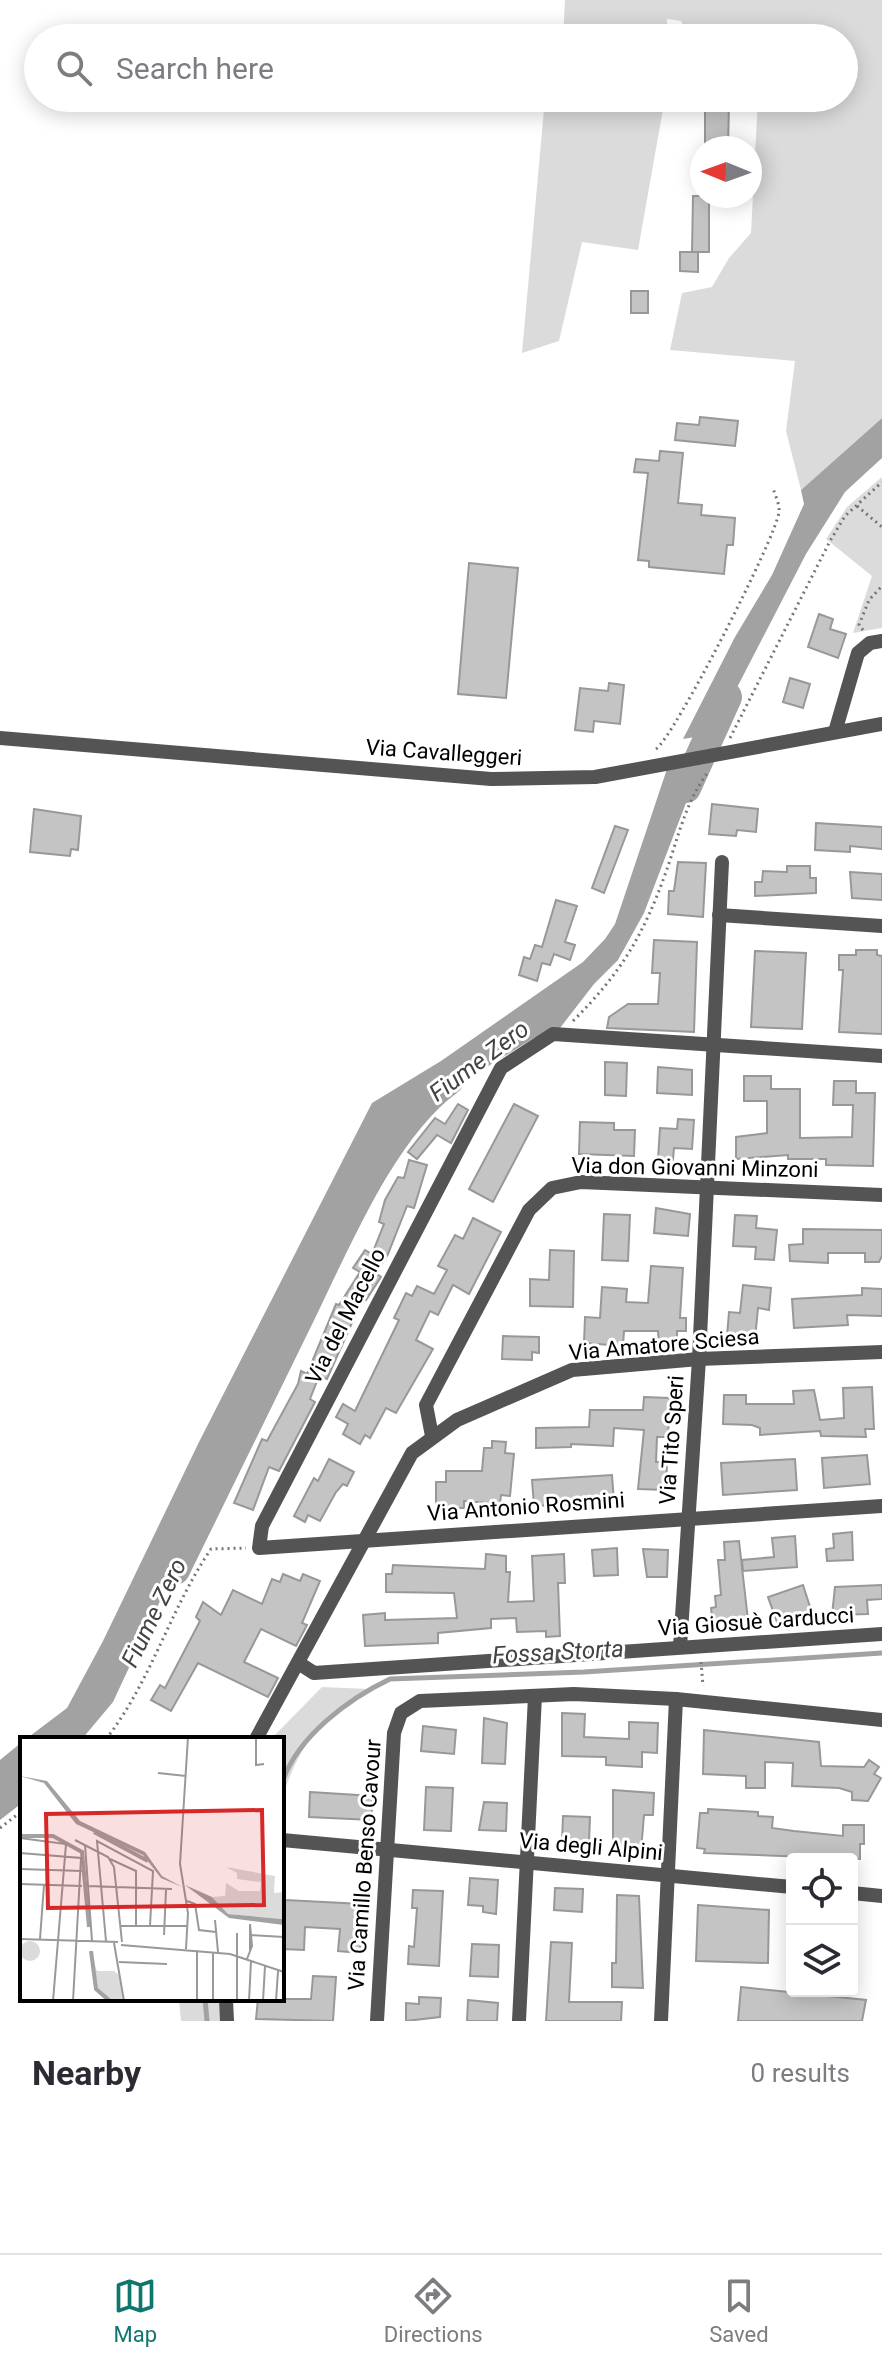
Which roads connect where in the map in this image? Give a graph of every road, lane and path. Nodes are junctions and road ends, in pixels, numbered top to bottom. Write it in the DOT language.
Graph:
graph roads {
  1 [pos="882,482"];
  2 [pos="773,488"];
  3 [pos="856,505"];
  4 [pos="882,527"];
  5 [pos="882,586"];
  6 [pos="877,642"];
  7 [pos="882,724"];
  8 [pos="835,732"];
  9 [pos="0,738"];
  10 [pos="647,751"];
  11 [pos="716,755"];
  12 [pos="722,862"];
  13 [pos="719,915"];
  14 [pos="882,926"];
  15 [pos="553,1034"];
  16 [pos="713,1043"];
  17 [pos="882,1056"];
  18 [pos="707,1186"];
  19 [pos="882,1195"];
  20 [pos="882,1352"];
  21 [pos="699,1359"];
  22 [pos="432,1436"];
  23 [pos="882,1506"];
  24 [pos="687,1518"];
  25 [pos="365,1539"];
  26 [pos="259,1548"];
  27 [pos="882,1634"];
  28 [pos="680,1647"];
  29 [pos="701,1658"];
  30 [pos="300,1664"];
  31 [pos="703,1681"];
  32 [pos="535,1696"];
  33 [pos="676,1699"];
  34 [pos="882,1720"];
  35 [pos="107,1737"];
  36 [pos="257,1737"];
  37 [pos="20,1813"];
  38 [pos="0,1828"];
  39 [pos="284,1840"];
  40 [pos="386,1849"];
  41 [pos="527,1861"];
  42 [pos="669,1875"];
  43 [pos="786,1886"];
  44 [pos="858,1894"];
  45 [pos="882,1896"];
  46 [pos="226,2001"];
  47 [pos="227,2021"];
  48 [pos="377,2021"];
  49 [pos="519,2021"];
  50 [pos="661,2021"];
  1 -- 3 [label="path"];
  2 -- 10 [label="path"];
  3 -- 4 [label="path"];
  3 -- 11 [label="path"];
  5 -- 6 [label="path"];
  6 -- 8 [label="street"];
  7 -- 8 [label="street, Via Cavalleggeri"];
  8 -- 11 [label="street, Via Cavalleggeri"];
  9 -- 11 [label="street, Via Cavalleggeri"];
  11 -- 15 [label="path"];
  12 -- 13 [label="street, Via Tito Speri"];
  13 -- 14 [label="street"];
  13 -- 16 [label="street, Via Tito Speri"];
  15 -- 16 [label="street"];
  15 -- 26 [label="street, Via del Macello"];
  16 -- 17 [label="street"];
  16 -- 18 [label="street, Via Tito Speri"];
  18 -- 19 [label="street, Via don Giovanni Minzoni"];
  18 -- 21 [label="street, Via Tito Speri"];
  18 -- 22 [label="street, Via don Giovanni Minzoni"];
  20 -- 21 [label="street, Via Amatore Sciesa"];
  21 -- 22 [label="street, Via Amatore Sciesa"];
  21 -- 24 [label="street, Via Tito Speri"];
  22 -- 25 [label="street, Via Amatore Sciesa"];
  23 -- 24 [label="street, Via Antonio Rosmini"];
  24 -- 25 [label="street, Via Antonio Rosmini"];
  24 -- 28 [label="street, Via Tito Speri"];
  25 -- 26 [label="street"];
  25 -- 30 [label="street, Via Amatore Sciesa"];
  26 -- 35 [label="path"];
  27 -- 28 [label="street, Via Giosuè Carducci"];
  28 -- 30 [label="street, Via Giosuè Carducci"];
  29 -- 31 [label="path"];
  30 -- 36 [label="street, Via Amatore Sciesa"];
  32 -- 33 [label="street"];
  32 -- 40 [label="street, Via Camillo Benso Cavour"];
  32 -- 41 [label="street"];
  33 -- 34 [label="street"];
  33 -- 42 [label="street"];
  37 -- 38 [label="path"];
  39 -- 40 [label="street, Via degli Alpini"];
  40 -- 41 [label="street, Via degli Alpini"];
  40 -- 48 [label="street, Via Camillo Benso Cavour"];
  41 -- 42 [label="street, Via degli Alpini"];
  41 -- 49 [label="street"];
  42 -- 43 [label="street, Via degli Alpini"];
  42 -- 50 [label="street"];
  44 -- 45 [label="street"];
  46 -- 47 [label="street"];
}
